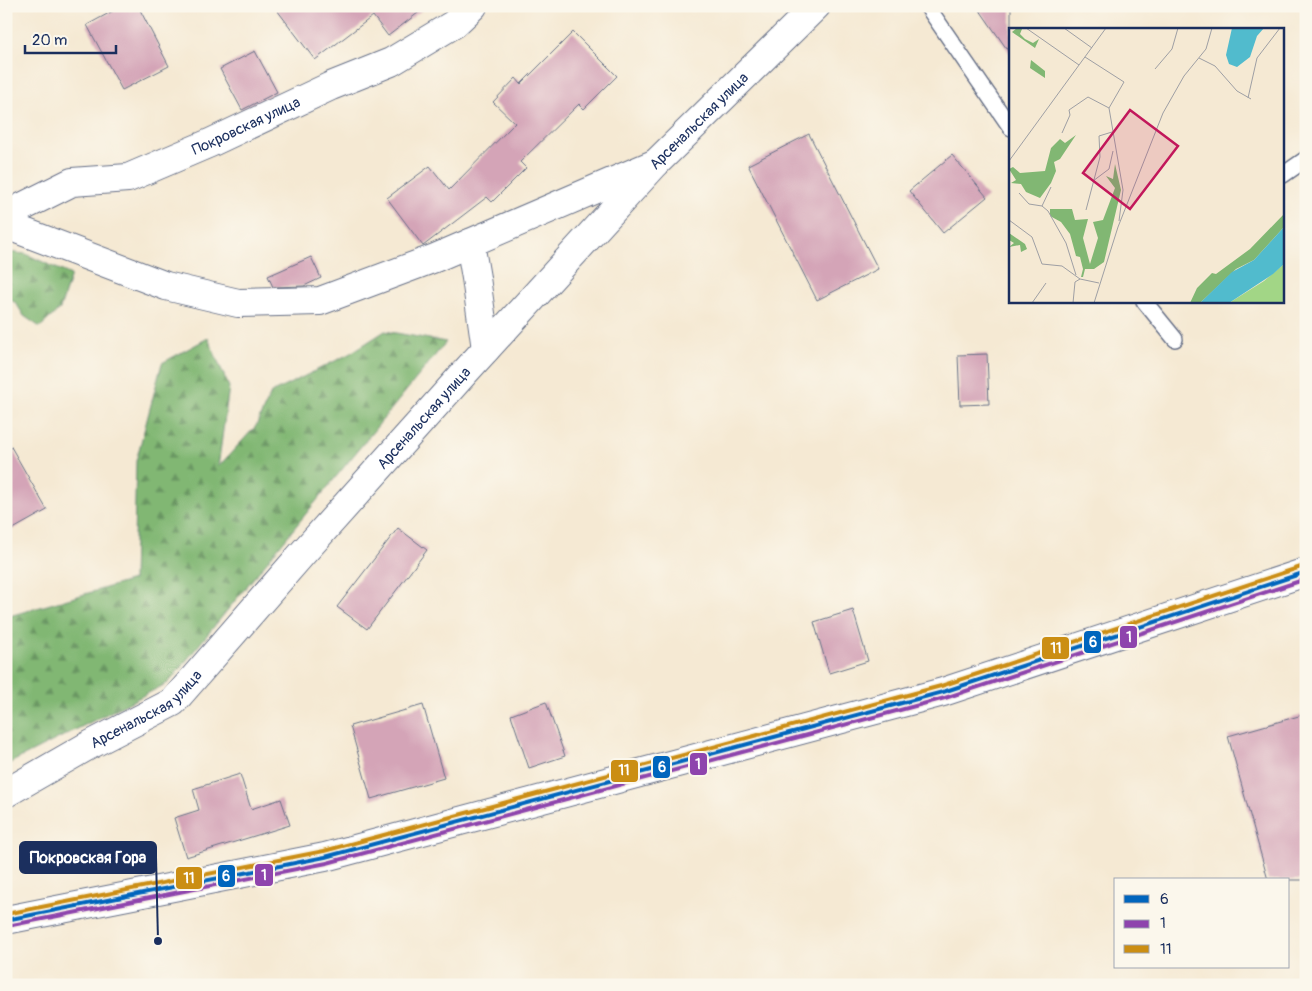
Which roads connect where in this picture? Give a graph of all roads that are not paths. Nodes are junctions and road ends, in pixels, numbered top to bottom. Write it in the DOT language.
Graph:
graph roads {
  1 [pos="473,6"];
  2 [pos="816,6"];
  3 [pos="927,6"];
  4 [pos="1009,125"];
  5 [pos="1306,159"];
  6 [pos="656,163"];
  7 [pos="1284,174"];
  8 [pos="6,215"];
  9 [pos="6,226"];
  10 [pos="470,243"];
  11 [pos="1145,302"];
  12 [pos="1175,339"];
  13 [pos="486,349"];
  14 [pos="1306,572"];
  15 [pos="6,793"];
  16 [pos="6,920"];
  1 -- 8 [label="street, Покровская улица"];
  2 -- 6 [label="street, Арсенальская улица"];
  3 -- 4 [label="lane"];
  5 -- 7 [label="lane"];
  6 -- 10 [label="street"];
  6 -- 13 [label="street, Арсенальская улица"];
  9 -- 10 [label="street"];
  10 -- 13 [label="street"];
  11 -- 12 [label="lane"];
  13 -- 15 [label="street, Арсенальская улица"];
  14 -- 16 [label="street"];
}
